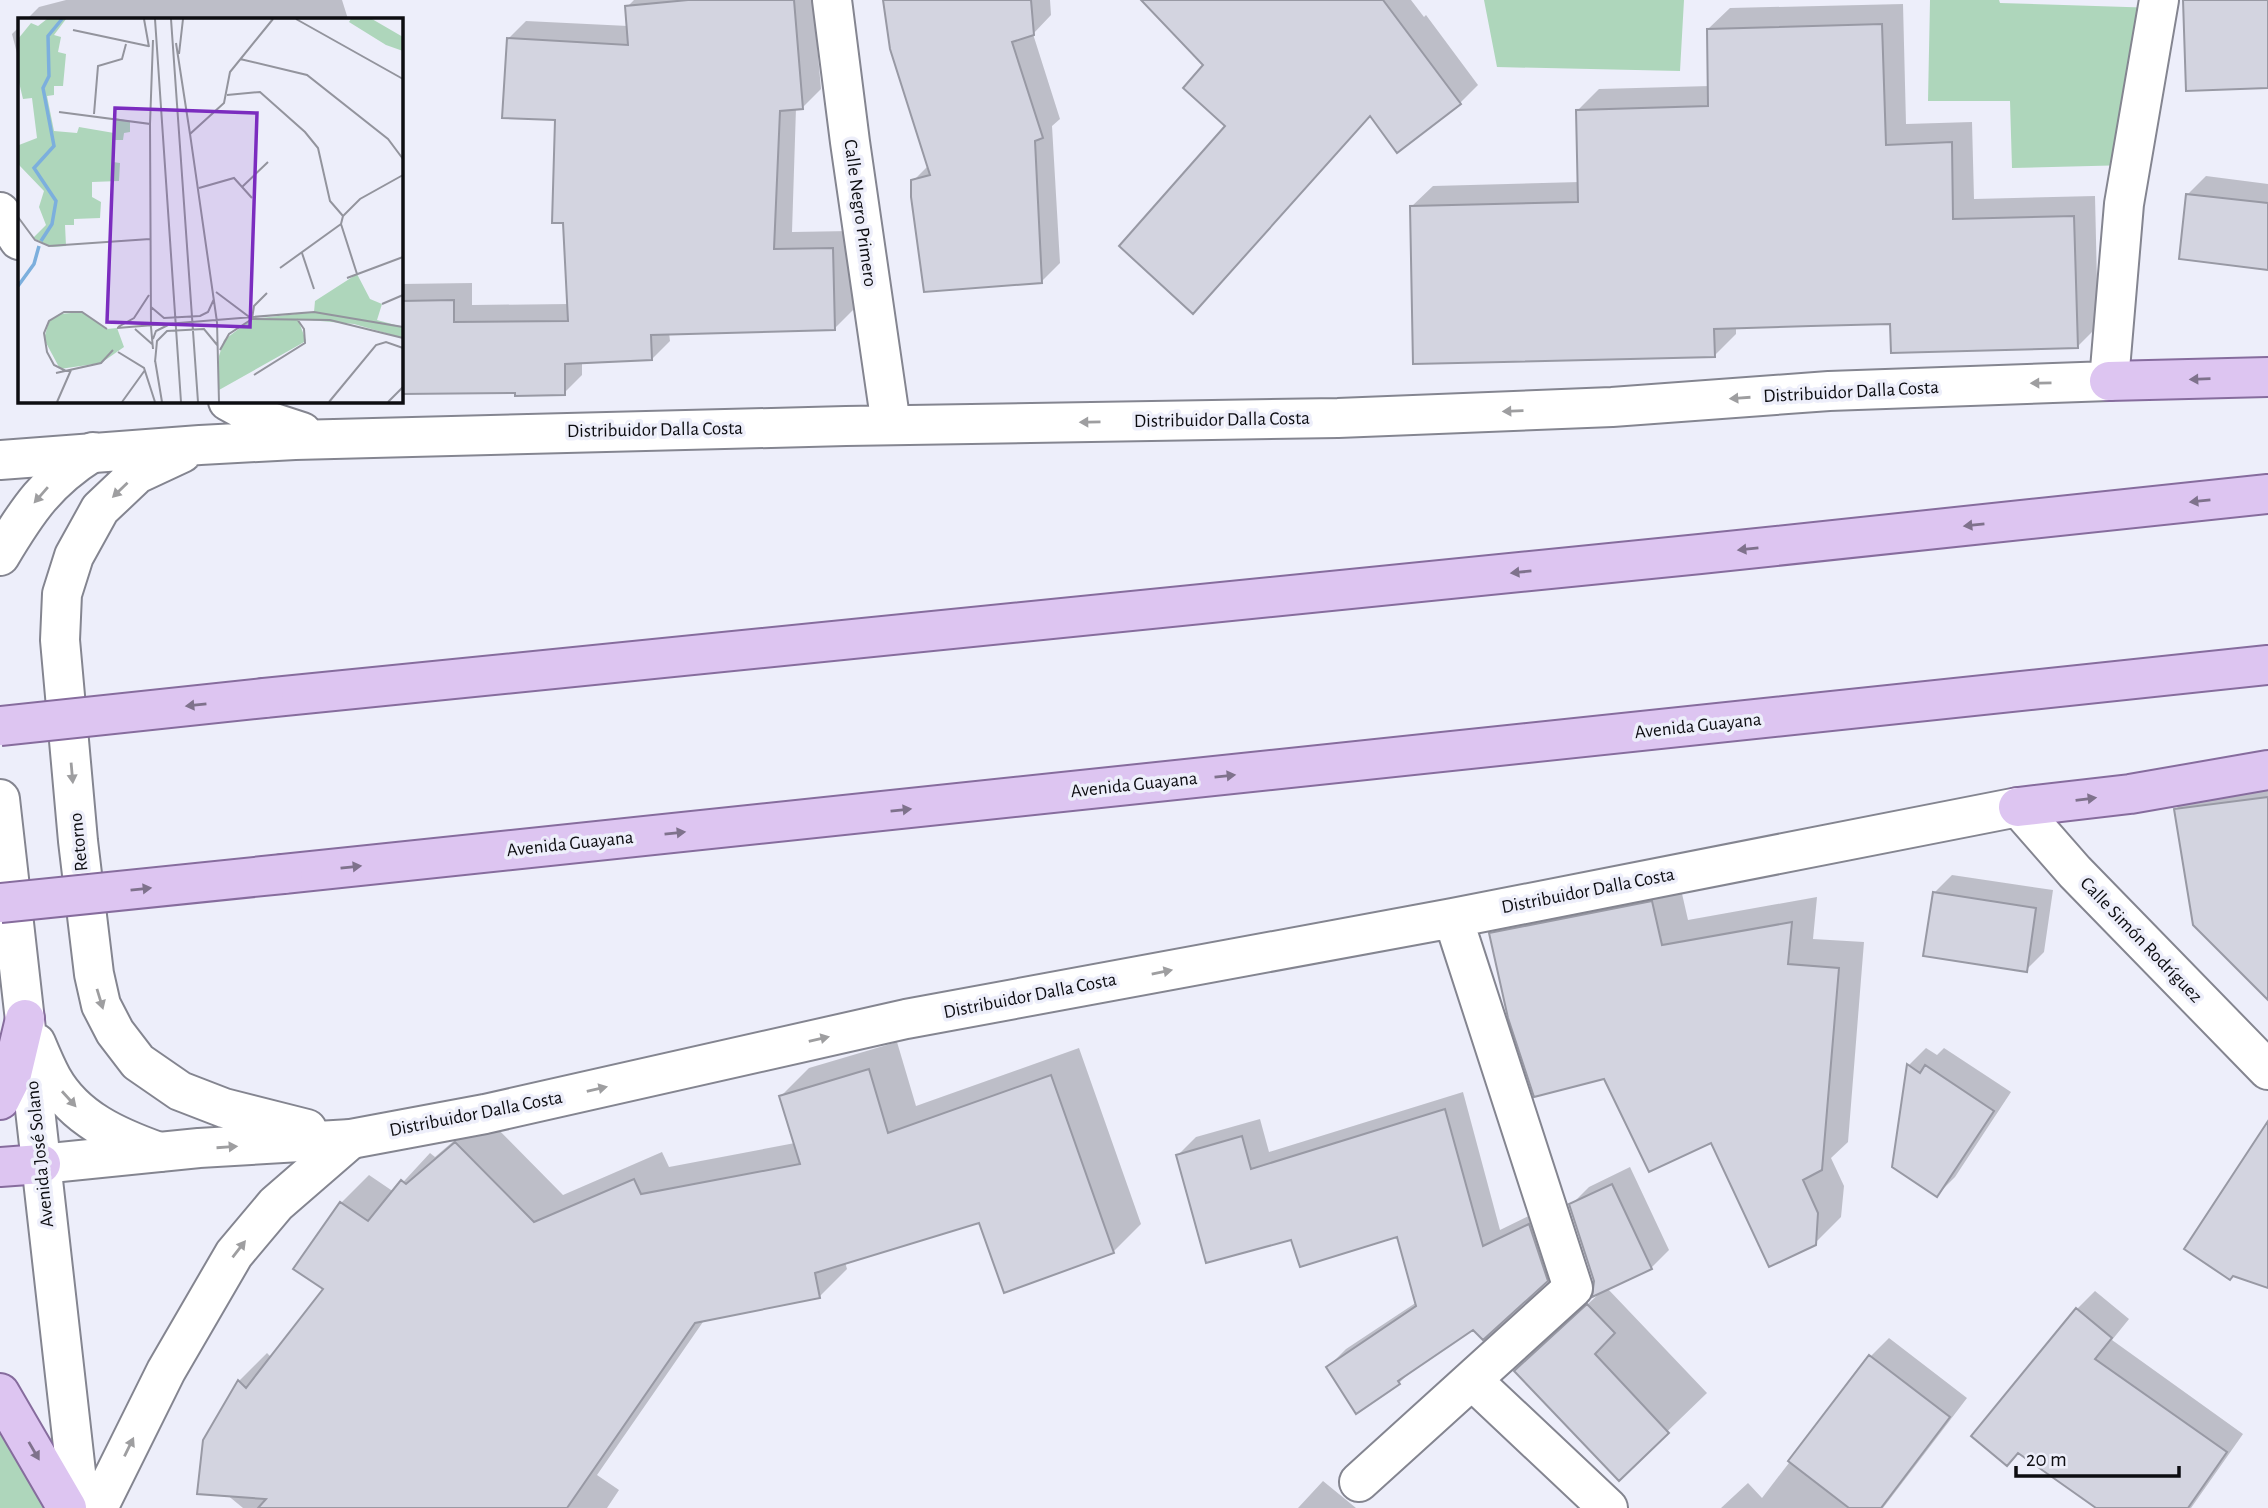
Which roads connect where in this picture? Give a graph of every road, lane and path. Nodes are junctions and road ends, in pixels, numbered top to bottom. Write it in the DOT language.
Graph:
graph roads {
  1 [pos="832,0"];
  2 [pos="2159,0"];
  3 [pos="0,212"];
  4 [pos="18,239"];
  5 [pos="2268,377"];
  6 [pos="2109,382"];
  7 [pos="230,402"];
  8 [pos="891,425"];
  9 [pos="335,439"];
  10 [pos="200,444"];
  11 [pos="93,452"];
  12 [pos="0,460"];
  13 [pos="2268,494"];
  14 [pos="0,556"];
  15 [pos="2268,665"];
  16 [pos="0,726"];
  17 [pos="2268,770"];
  18 [pos="0,799"];
  19 [pos="2018,807"];
  20 [pos="0,903"];
  21 [pos="1453,918"];
  22 [pos="25,1019"];
  23 [pos="2268,1070"];
  24 [pos="0,1100"];
  25 [pos="351,1139"];
  26 [pos="159,1152"];
  27 [pos="41,1164"];
  28 [pos="0,1167"];
  29 [pos="1472,1380"];
  30 [pos="0,1393"];
  31 [pos="1359,1482"];
  32 [pos="67,1508"];
  33 [pos="80,1508"];
  34 [pos="98,1508"];
  35 [pos="1608,1508"];
  1 -- 8 [label="street, Calle Negro Primero"];
  2 -- 6 [label="street"];
  3 -- 4 [label="street"];
  5 -- 6 [label="main road, one-way"];
  6 -- 8 [label="street, Distribuidor Dalla Costa, one-way"];
  7 -- 9 [label="street, Distribuidor Dalla Costa"];
  8 -- 9 [label="street, Distribuidor Dalla Costa"];
  9 -- 10 [label="street, Distribuidor Dalla Costa"];
  10 -- 11 [label="street, Distribuidor Dalla Costa"];
  10 -- 25 [label="street, Retorno, one-way"];
  11 -- 12 [label="street, Distribuidor Dalla Costa"];
  11 -- 14 [label="street, one-way"];
  13 -- 16 [label="main road, one-way, bridge"];
  20 -- 15 [label="main road, Avenida Guayana, one-way, bridge"];
  19 -- 17 [label="main road, one-way"];
  18 -- 22 [label="street, Avenida José Solano"];
  19 -- 21 [label="street, Distribuidor Dalla Costa"];
  19 -- 23 [label="street, Calle Simón Rodríguez"];
  25 -- 21 [label="street, Distribuidor Dalla Costa, one-way"];
  21 -- 29 [label="street"];
  22 -- 24 [label="main road"];
  22 -- 26 [label="street, one-way"];
  22 -- 27 [label="street, Avenida José Solano"];
  26 -- 25 [label="street, Distribuidor Dalla Costa, one-way"];
  34 -- 25 [label="street, one-way"];
  26 -- 27 [label="street, Distribuidor Dalla Costa"];
  27 -- 28 [label="main road"];
  27 -- 33 [label="street, Avenida José Solano"];
  29 -- 31 [label="street"];
  29 -- 35 [label="street"];
  30 -- 32 [label="main road, one-way"];
}
